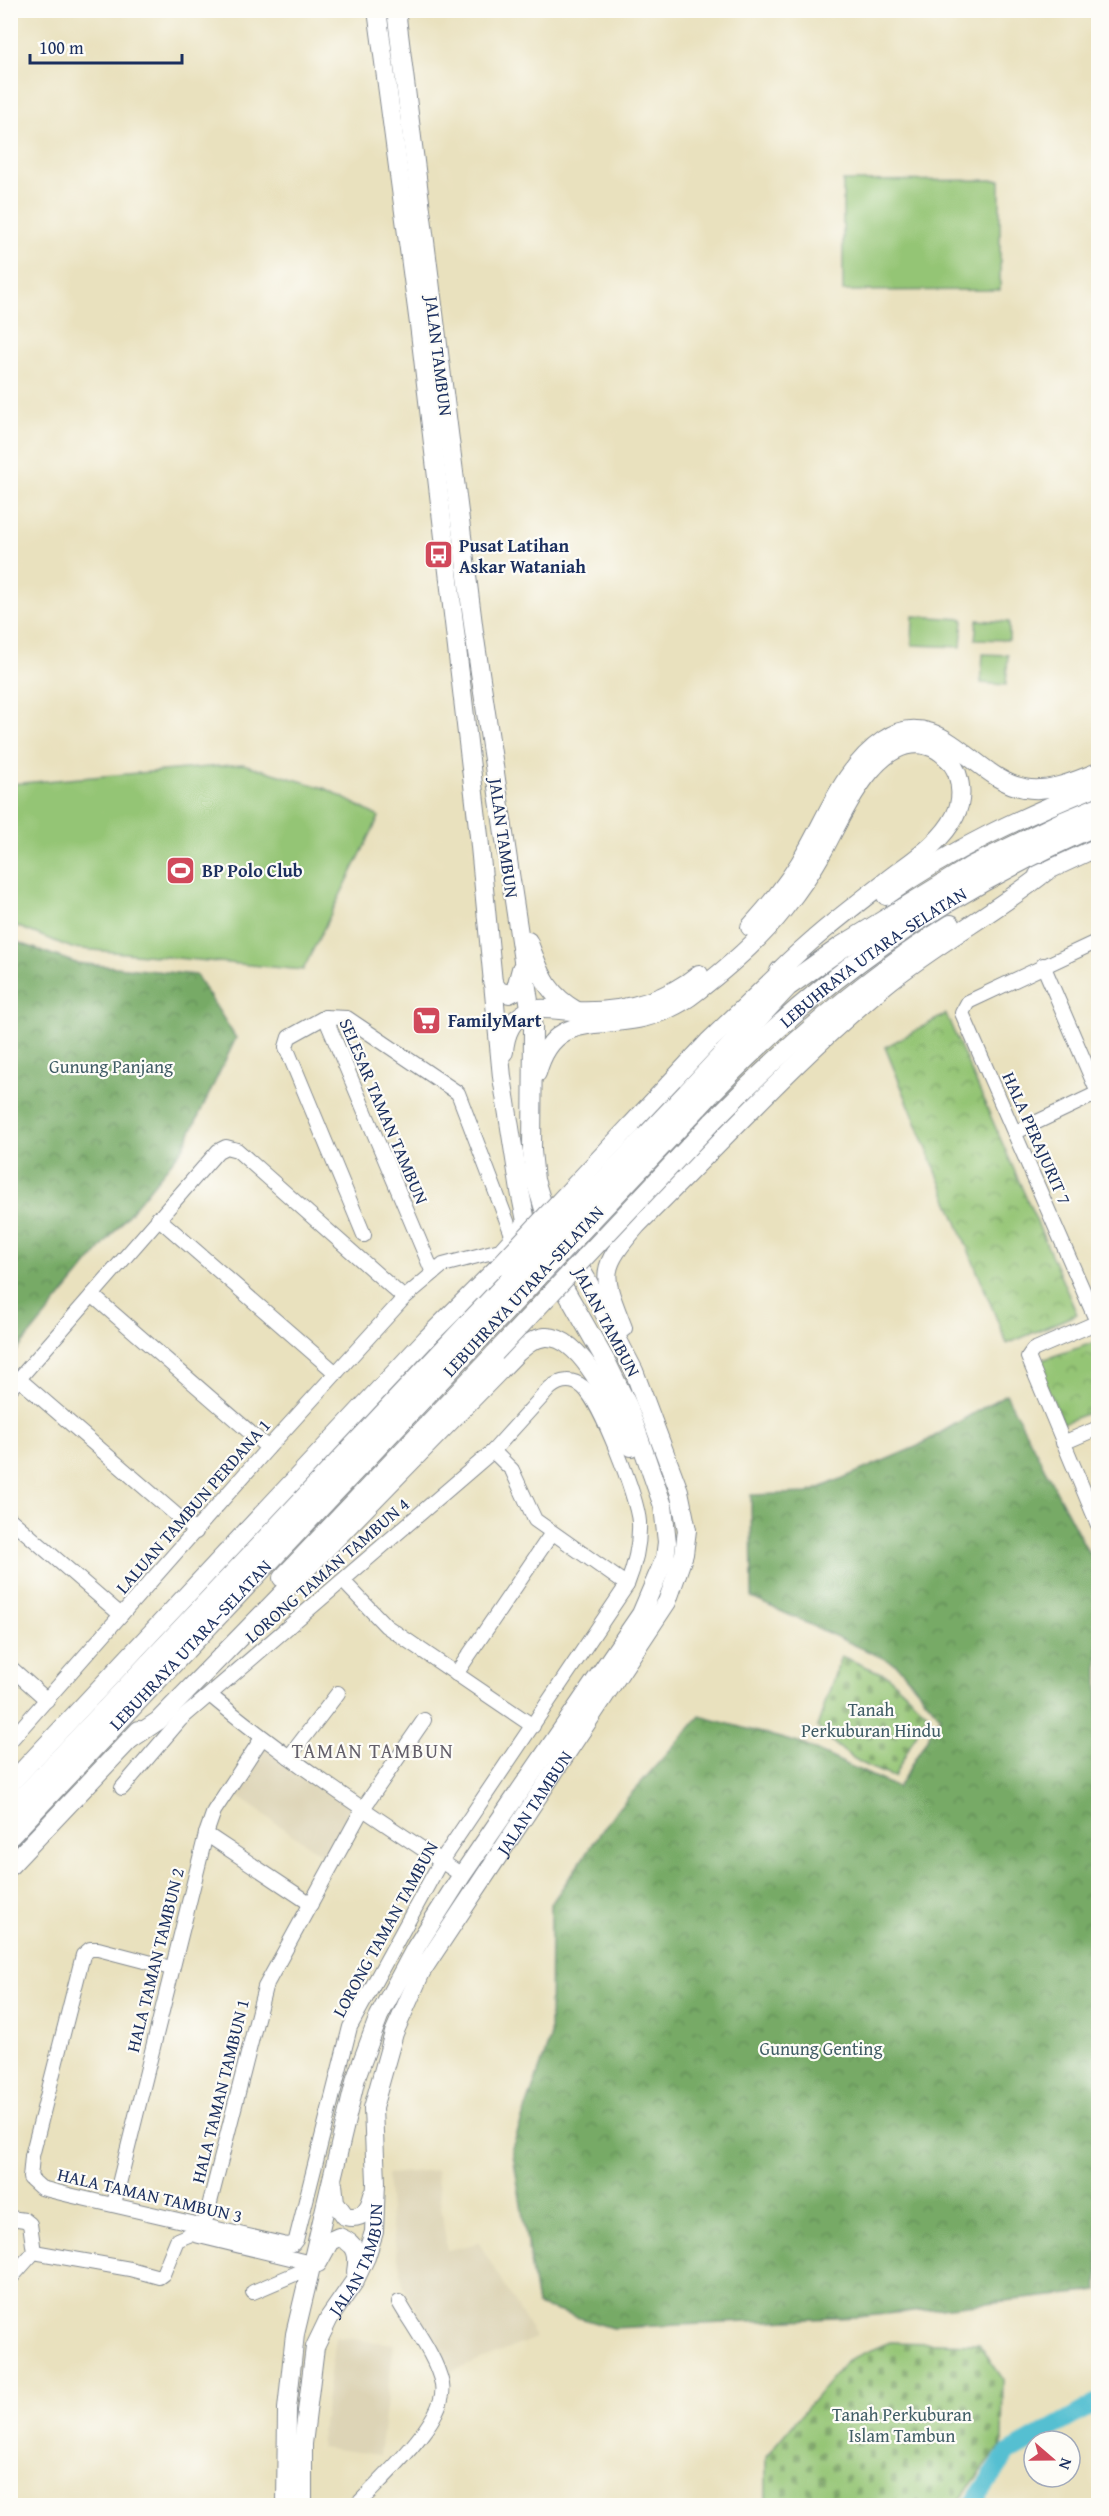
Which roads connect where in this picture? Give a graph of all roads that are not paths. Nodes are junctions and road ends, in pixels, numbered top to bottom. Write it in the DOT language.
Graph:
graph roads {
  1 [pos="377,10"];
  2 [pos="396,10"];
  3 [pos="445,555"];
  4 [pos="473,628"];
  5 [pos="464,714"];
  6 [pos="1098,772"];
  7 [pos="1098,786"];
  8 [pos="1098,808"];
  9 [pos="1098,824"];
  10 [pos="1098,847"];
  11 [pos="1048,870"];
  12 [pos="509,879"];
  13 [pos="1098,942"];
  14 [pos="522,953"];
  15 [pos="1043,965"];
  16 [pos="779,971"];
  17 [pos="492,981"];
  18 [pos="531,1010"];
  19 [pos="578,1012"];
  20 [pos="325,1017"];
  21 [pos="502,1075"];
  22 [pos="532,1091"];
  23 [pos="1098,1093"];
  24 [pos="699,1107"];
  25 [pos="1016,1132"];
  26 [pos="158,1218"];
  27 [pos="526,1221"];
  28 [pos="364,1235"];
  29 [pos="513,1237"];
  30 [pos="433,1273"];
  31 [pos="92,1295"];
  32 [pos="404,1298"];
  33 [pos="1098,1322"];
  34 [pos="473,1332"];
  35 [pos="634,1371"];
  36 [pos="336,1372"];
  37 [pos="559,1382"];
  38 [pos="15,1384"];
  39 [pos="1098,1428"];
  40 [pos="1063,1443"];
  41 [pos="268,1448"];
  42 [pos="493,1451"];
  43 [pos="663,1506"];
  44 [pos="10,1519"];
  45 [pos="1098,1525"];
  46 [pos="196,1532"];
  47 [pos="552,1533"];
  48 [pos="344,1582"];
  49 [pos="627,1585"];
  50 [pos="121,1615"];
  51 [pos="10,1667"];
  52 [pos="456,1674"];
  53 [pos="338,1693"];
  54 [pos="211,1696"];
  55 [pos="47,1700"];
  56 [pos="424,1720"];
  57 [pos="532,1726"];
  58 [pos="262,1738"];
  59 [pos="131,1739"];
  60 [pos="10,1741"];
  61 [pos="289,1757"];
  62 [pos="10,1784"];
  63 [pos="122,1788"];
  64 [pos="363,1810"];
  65 [pos="10,1812"];
  66 [pos="206,1834"];
  67 [pos="10,1835"];
  68 [pos="441,1861"];
  69 [pos="10,1866"];
  70 [pos="462,1875"];
  71 [pos="310,1905"];
  72 [pos="171,1968"];
  73 [pos="331,2174"];
  74 [pos="376,2182"];
  75 [pos="114,2204"];
  76 [pos="10,2218"];
  77 [pos="204,2226"];
  78 [pos="296,2240"];
  79 [pos="34,2252"];
  80 [pos="310,2265"];
  81 [pos="10,2279"];
  82 [pos="354,2282"];
  83 [pos="253,2292"];
  84 [pos="304,2295"];
  85 [pos="399,2302"];
  86 [pos="286,2505"];
  87 [pos="303,2505"];
  88 [pos="356,2505"];
  1 -- 3 [label="main road, JALAN TAMBUN"];
  2 -- 4 [label="main road, JALAN TAMBUN"];
  3 -- 4 [label="main road"];
  3 -- 5 [label="main road, JALAN TAMBUN"];
  4 -- 5 [label="main road"];
  4 -- 12 [label="main road, JALAN TAMBUN"];
  5 -- 17 [label="main road, JALAN TAMBUN"];
  6 -- 19 [label="main road"];
  7 -- 16 [label="main road"];
  8 -- 24 [label="highway, LEBUHRAYA UTARA–SELATAN"];
  9 -- 24 [label="highway, LEBUHRAYA UTARA–SELATAN"];
  10 -- 11 [label="main road"];
  11 -- 24 [label="main road"];
  11 -- 35 [label="main road"];
  12 -- 14 [label="main road, JALAN TAMBUN"];
  12 -- 19 [label="main road"];
  13 -- 15 [label="street"];
  14 -- 17 [label="main road"];
  14 -- 18 [label="main road, JALAN TAMBUN"];
  15 -- 23 [label="street"];
  15 -- 25 [label="street, HALA PERAJURIT 7"];
  16 -- 22 [label="main road"];
  16 -- 62 [label="main road, bridge"];
  17 -- 21 [label="main road, JALAN TAMBUN"];
  18 -- 19 [label="main road"];
  18 -- 21 [label="main road"];
  18 -- 22 [label="main road, JALAN TAMBUN"];
  20 -- 28 [label="street"];
  20 -- 29 [label="street, SELESAR TAMAN TAMBUN"];
  20 -- 30 [label="street, SELESAR TAMAN TAMBUN"];
  21 -- 27 [label="main road, JALAN TAMBUN"];
  22 -- 35 [label="main road, JALAN TAMBUN"];
  23 -- 25 [label="street"];
  24 -- 34 [label="highway, LEBUHRAYA UTARA–SELATAN, bridge"];
  24 -- 59 [label="main road, bridge"];
  25 -- 33 [label="street, HALA PERAJURIT 7"];
  26 -- 31 [label="street"];
  26 -- 32 [label="street"];
  26 -- 36 [label="street"];
  27 -- 29 [label="street, LALUAN TAMBUN PERDANA 1"];
  27 -- 43 [label="main road, JALAN TAMBUN"];
  29 -- 30 [label="street, LALUAN TAMBUN PERDANA 1"];
  30 -- 32 [label="street, LALUAN TAMBUN PERDANA 1"];
  31 -- 38 [label="street"];
  31 -- 41 [label="street"];
  32 -- 36 [label="street, LALUAN TAMBUN PERDANA 1"];
  33 -- 40 [label="street"];
  34 -- 65 [label="highway, LEBUHRAYA UTARA–SELATAN"];
  34 -- 67 [label="highway, LEBUHRAYA UTARA–SELATAN"];
  35 -- 74 [label="main road, JALAN TAMBUN"];
  36 -- 41 [label="street, LALUAN TAMBUN PERDANA 1"];
  37 -- 42 [label="street, LORONG TAMAN TAMBUN 4"];
  37 -- 49 [label="street, LORONG TAMAN TAMBUN"];
  38 -- 46 [label="street"];
  39 -- 40 [label="street"];
  40 -- 45 [label="street"];
  41 -- 46 [label="street, LALUAN TAMBUN PERDANA 1"];
  42 -- 47 [label="street"];
  42 -- 48 [label="street, LORONG TAMAN TAMBUN 4"];
  43 -- 59 [label="main road"];
  43 -- 70 [label="main road, JALAN TAMBUN"];
  44 -- 50 [label="street"];
  46 -- 50 [label="street, LALUAN TAMBUN PERDANA 1"];
  47 -- 49 [label="street"];
  47 -- 52 [label="street"];
  48 -- 52 [label="street"];
  48 -- 54 [label="street, LORONG TAMAN TAMBUN 4"];
  49 -- 57 [label="street, LORONG TAMAN TAMBUN"];
  50 -- 55 [label="street, LALUAN TAMBUN PERDANA 1"];
  51 -- 55 [label="street"];
  52 -- 57 [label="street"];
  53 -- 61 [label="street"];
  54 -- 58 [label="street"];
  54 -- 63 [label="street, LORONG TAMAN TAMBUN 4"];
  55 -- 60 [label="street, LALUAN TAMBUN PERDANA 1"];
  56 -- 64 [label="street, HALA TAMAN TAMBUN 1"];
  57 -- 68 [label="street, LORONG TAMAN TAMBUN"];
  58 -- 61 [label="street"];
  58 -- 66 [label="street, HALA TAMAN TAMBUN 2"];
  59 -- 69 [label="main road"];
  61 -- 64 [label="street"];
  64 -- 68 [label="street"];
  64 -- 71 [label="street, HALA TAMAN TAMBUN 1"];
  66 -- 71 [label="street"];
  66 -- 72 [label="street, HALA TAMAN TAMBUN 2"];
  68 -- 70 [label="street"];
  68 -- 78 [label="street, LORONG TAMAN TAMBUN"];
  70 -- 73 [label="main road, JALAN TAMBUN"];
  71 -- 77 [label="street, HALA TAMAN TAMBUN 1"];
  72 -- 75 [label="street, HALA TAMAN TAMBUN 2"];
  72 -- 75 [label="street, HALA TAMAN TAMBUN 3"];
  73 -- 74 [label="main road"];
  73 -- 80 [label="main road, JALAN TAMBUN"];
  74 -- 82 [label="main road, JALAN TAMBUN"];
  75 -- 77 [label="street, HALA TAMAN TAMBUN 3"];
  76 -- 79 [label="street"];
  77 -- 78 [label="street, HALA TAMAN TAMBUN 3"];
  79 -- 80 [label="street"];
  79 -- 81 [label="street"];
  80 -- 83 [label="street"];
  80 -- 84 [label="main road, JALAN TAMBUN"];
  82 -- 84 [label="main road"];
  82 -- 87 [label="main road, JALAN TAMBUN"];
  84 -- 86 [label="main road, JALAN TAMBUN"];
  85 -- 88 [label="street"];
}
